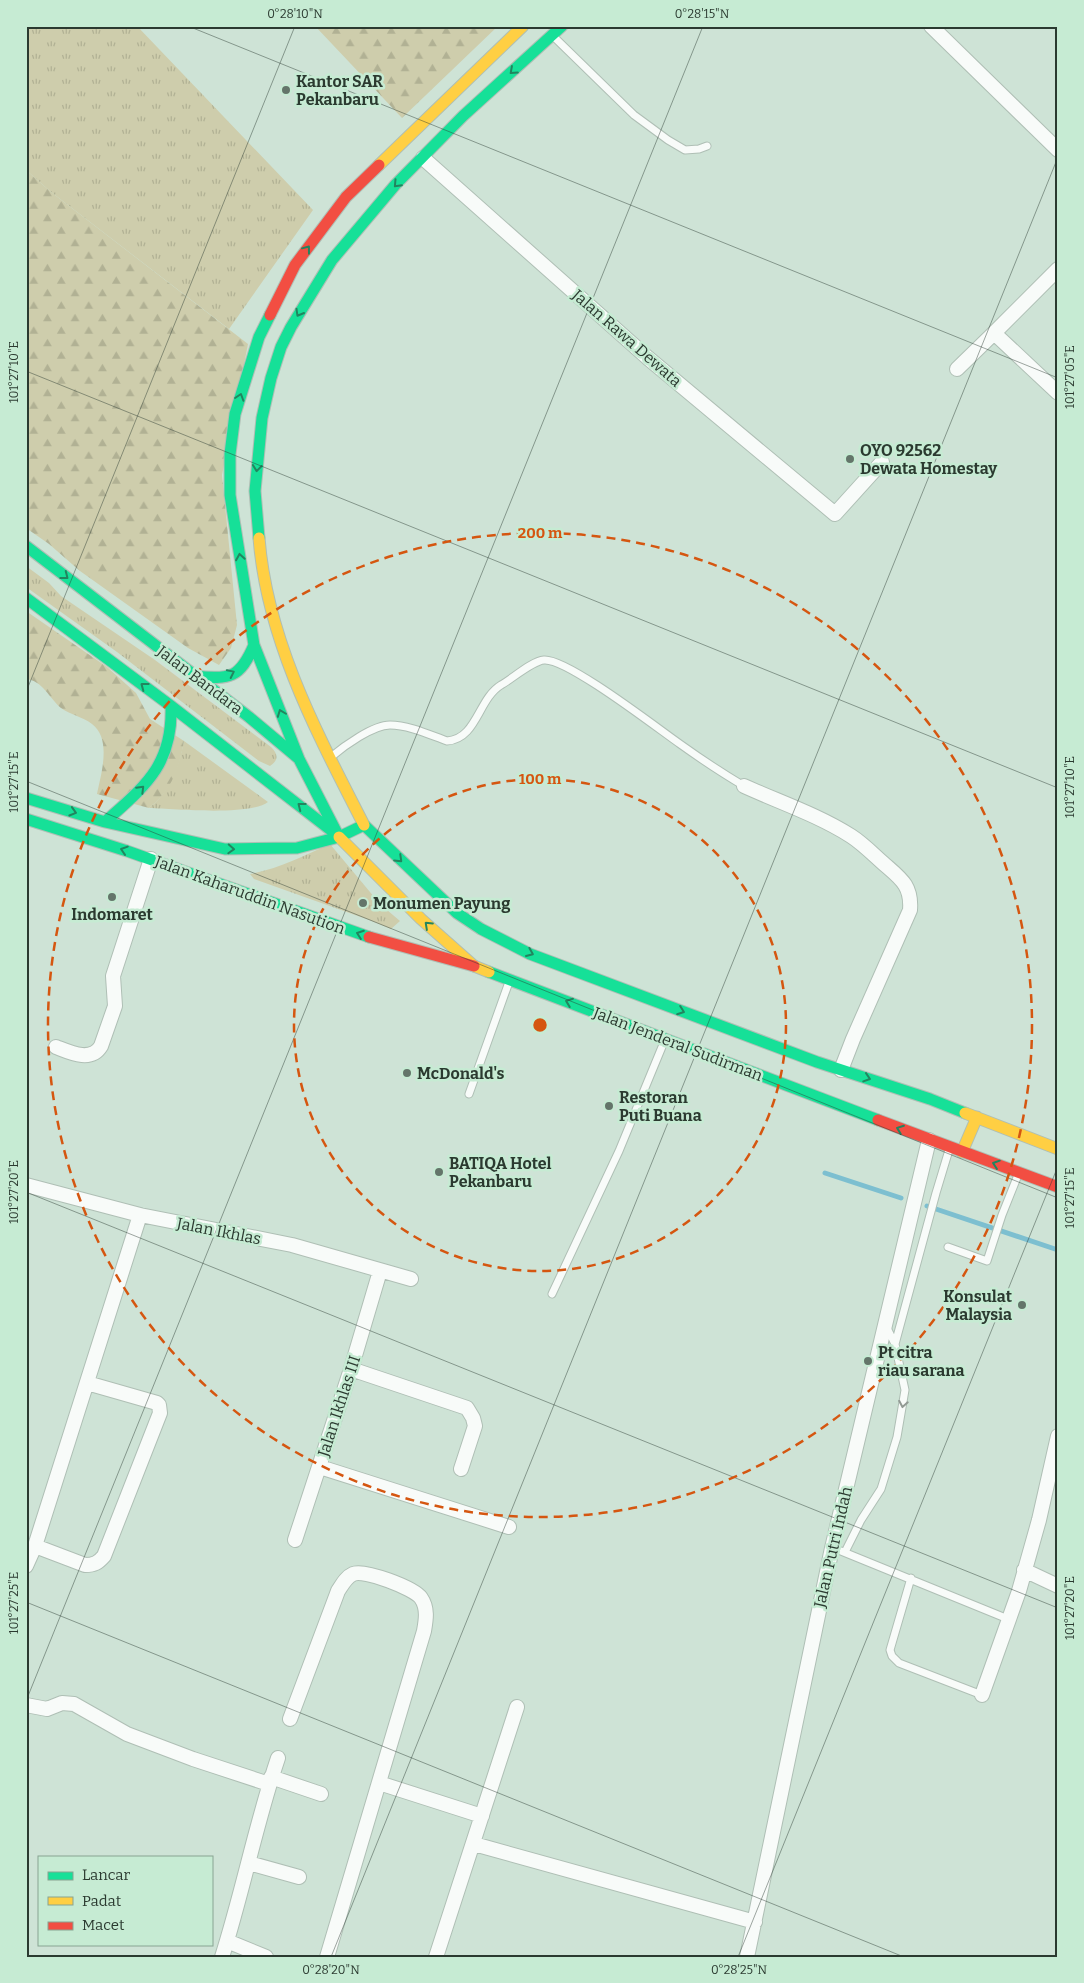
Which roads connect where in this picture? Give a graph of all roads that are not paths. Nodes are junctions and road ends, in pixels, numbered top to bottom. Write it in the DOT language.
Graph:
graph roads {
  1 [pos="523,26"];
  2 [pos="562,26"];
  3 [pos="931,26"];
  4 [pos="552,36"];
  5 [pos="521,46"];
  6 [pos="707,146"];
  7 [pos="1058,150"];
  8 [pos="423,158"];
  9 [pos="1058,269"];
  10 [pos="994,333"];
  11 [pos="957,369"];
  12 [pos="1058,393"];
  13 [pos="882,462"];
  14 [pos="26,546"];
  15 [pos="26,598"];
  16 [pos="254,644"];
  17 [pos="195,676"];
  18 [pos="171,706"];
  19 [pos="299,759"];
  20 [pos="329,759"];
  21 [pos="325,785"];
  22 [pos="744,786"];
  23 [pos="26,798"];
  24 [pos="338,798"];
  25 [pos="26,819"];
  26 [pos="105,822"];
  27 [pos="364,825"];
  28 [pos="339,837"];
  29 [pos="151,860"];
  30 [pos="474,966"];
  31 [pos="510,979"];
  32 [pos="666,1040"];
  33 [pos="56,1047"];
  34 [pos="841,1070"];
  35 [pos="469,1094"];
  36 [pos="977,1117"];
  37 [pos="929,1140"];
  38 [pos="950,1147"];
  39 [pos="1058,1149"];
  40 [pos="962,1152"];
  41 [pos="1019,1172"];
  42 [pos="26,1186"];
  43 [pos="1058,1187"];
  44 [pos="140,1215"];
  45 [pos="948,1247"];
  46 [pos="380,1271"];
  47 [pos="411,1279"];
  48 [pos="552,1294"];
  49 [pos="885,1324"];
  50 [pos="895,1344"];
  51 [pos="351,1369"];
  52 [pos="87,1383"];
  53 [pos="1058,1436"];
  54 [pos="320,1467"];
  55 [pos="461,1469"];
  56 [pos="509,1527"];
  57 [pos="295,1540"];
  58 [pos="35,1546"];
  59 [pos="839,1550"];
  60 [pos="26,1566"];
  61 [pos="1024,1570"];
  62 [pos="911,1578"];
  63 [pos="1058,1586"];
  64 [pos="1008,1618"];
  65 [pos="982,1694"];
  66 [pos="26,1705"];
  67 [pos="517,1706"];
  68 [pos="290,1719"];
  69 [pos="278,1758"];
  70 [pos="270,1780"];
  71 [pos="379,1783"];
  72 [pos="321,1794"];
  73 [pos="482,1816"];
  74 [pos="474,1844"];
  75 [pos="249,1863"];
  76 [pos="299,1877"];
  77 [pos="755,1922"];
  78 [pos="227,1941"];
  79 [pos="222,1957"];
  80 [pos="266,1957"];
  81 [pos="326,1957"];
  82 [pos="436,1957"];
  83 [pos="747,1957"];
  1 -- 5 [label="main road"];
  2 -- 4 [label="main road"];
  3 -- 7 [label="street"];
  4 -- 5 [label="main road"];
  4 -- 6 [label="lane"];
  5 -- 8 [label="main road, one-way"];
  16 -- 5 [label="main road, one-way"];
  8 -- 13 [label="street, Jalan Rawa Dewata"];
  8 -- 20 [label="main road, one-way"];
  9 -- 10 [label="street"];
  10 -- 11 [label="street"];
  10 -- 12 [label="street"];
  14 -- 17 [label="main road, Jalan Bandara, one-way"];
  18 -- 15 [label="main road, one-way"];
  17 -- 16 [label="main road, one-way"];
  19 -- 16 [label="main road, one-way"];
  17 -- 19 [label="main road, Jalan Bandara"];
  26 -- 18 [label="main road, one-way"];
  28 -- 18 [label="main road, one-way"];
  19 -- 21 [label="main road, Jalan Bandara"];
  19 -- 28 [label="main road"];
  20 -- 22 [label="lane"];
  20 -- 27 [label="main road"];
  22 -- 34 [label="street"];
  23 -- 26 [label="main road, Jalan Kaharuddin Nasution, one-way"];
  24 -- 27 [label="main road"];
  29 -- 25 [label="main road, Jalan Kaharuddin Nasution, one-way"];
  26 -- 28 [label="main road, Jalan Kaharuddin Nasution, one-way"];
  27 -- 28 [label="main road, Jalan Kaharuddin Nasution"];
  27 -- 34 [label="main road, Jalan Jenderal Sudirman, one-way"];
  30 -- 28 [label="main road, Jalan Jenderal Sudirman, one-way"];
  30 -- 29 [label="main road, Jalan Kaharuddin Nasution, one-way"];
  29 -- 33 [label="street"];
  30 -- 31 [label="main road, Jalan Jenderal Sudirman"];
  32 -- 31 [label="main road, Jalan Jenderal Sudirman, one-way"];
  31 -- 35 [label="lane"];
  37 -- 32 [label="main road, Jalan Jenderal Sudirman, one-way"];
  32 -- 48 [label="lane"];
  34 -- 36 [label="main road, Jalan Jenderal Sudirman, one-way"];
  36 -- 39 [label="main road, Jalan Jenderal Sudirman"];
  36 -- 40 [label="main road"];
  37 -- 38 [label="main road, Jalan Jenderal Sudirman"];
  37 -- 49 [label="street, Jalan Putri Indah"];
  38 -- 40 [label="main road, Jalan Jenderal Sudirman"];
  38 -- 50 [label="lane"];
  41 -- 40 [label="main road, Jalan Jenderal Sudirman, one-way"];
  41 -- 43 [label="main road, Jalan Jenderal Sudirman"];
  41 -- 45 [label="lane"];
  42 -- 44 [label="street, Jalan Ikhlas"];
  44 -- 46 [label="street, Jalan Ikhlas"];
  44 -- 52 [label="street"];
  46 -- 47 [label="street, Jalan Ikhlas"];
  46 -- 51 [label="street, Jalan Ikhlas III"];
  49 -- 50 [label="lane"];
  49 -- 59 [label="street, Jalan Putri Indah"];
  50 -- 59 [label="lane, one-way"];
  51 -- 54 [label="street, Jalan Ikhlas III"];
  51 -- 55 [label="street"];
  52 -- 58 [label="street"];
  52 -- 58 [label="street"];
  53 -- 61 [label="street"];
  54 -- 56 [label="street"];
  54 -- 57 [label="street, Jalan Ikhlas III"];
  58 -- 60 [label="street"];
  59 -- 62 [label="lane"];
  59 -- 77 [label="street, Jalan Putri Indah"];
  61 -- 63 [label="street"];
  61 -- 64 [label="street"];
  62 -- 64 [label="lane"];
  62 -- 65 [label="lane"];
  64 -- 65 [label="street"];
  66 -- 70 [label="street"];
  67 -- 73 [label="street"];
  68 -- 71 [label="street"];
  69 -- 70 [label="street"];
  70 -- 72 [label="street"];
  70 -- 75 [label="street"];
  71 -- 73 [label="street"];
  71 -- 81 [label="street"];
  73 -- 74 [label="street"];
  74 -- 77 [label="street"];
  74 -- 82 [label="street"];
  75 -- 76 [label="street"];
  75 -- 78 [label="street"];
  77 -- 83 [label="street, Jalan Putri Indah"];
  78 -- 79 [label="street"];
  78 -- 80 [label="street"];
}
